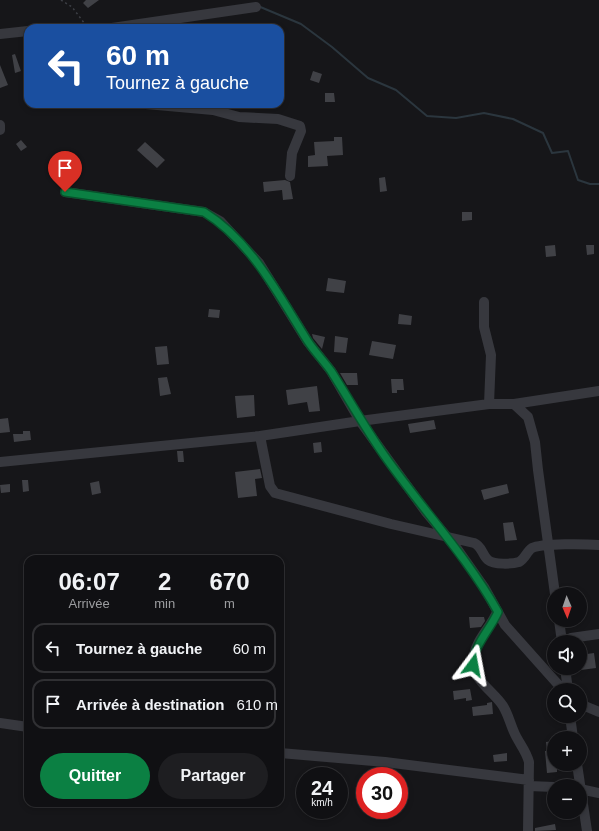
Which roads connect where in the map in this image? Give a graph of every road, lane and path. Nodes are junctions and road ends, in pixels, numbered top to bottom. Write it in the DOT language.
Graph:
graph roads {
  1 [pos="61,0"];
  2 [pos="256,7"];
  3 [pos="85,24"];
  4 [pos="139,24"];
  5 [pos="24,31"];
  6 [pos="0,34"];
  7 [pos="191,108"];
  8 [pos="0,125"];
  9 [pos="0,130"];
  10 [pos="290,176"];
  11 [pos="65,192"];
  12 [pos="484,302"];
  13 [pos="599,391"];
  14 [pos="489,404"];
  15 [pos="514,404"];
  16 [pos="360,421"];
  17 [pos="260,436"];
  18 [pos="0,462"];
  19 [pos="447,537"];
  20 [pos="599,545"];
  21 [pos="548,546"];
  22 [pos="554,587"];
  23 [pos="498,612"];
  24 [pos="599,634"];
  25 [pos="587,636"];
  26 [pos="557,683"];
  27 [pos="587,707"];
  28 [pos="599,712"];
  29 [pos="0,723"];
  30 [pos="24,726"];
  31 [pos="284,753"];
  32 [pos="529,783"];
  33 [pos="547,786"];
  34 [pos="587,790"];
  35 [pos="599,793"];
  36 [pos="585,819"];
  37 [pos="528,831"];
  38 [pos="587,831"];
  1 -- 3 [label="path"];
  2 -- 4 [label="street"];
  5 -- 6 [label="street"];
  7 -- 10 [label="street"];
  8 -- 9 [label="street"];
  11 -- 16 [label="street"];
  12 -- 14 [label="street"];
  13 -- 15 [label="street"];
  14 -- 15 [label="street"];
  14 -- 16 [label="street"];
  15 -- 21 [label="street"];
  16 -- 17 [label="street"];
  16 -- 19 [label="street"];
  17 -- 18 [label="street"];
  17 -- 19 [label="street"];
  19 -- 21 [label="street"];
  19 -- 23 [label="street"];
  20 -- 21 [label="street"];
  21 -- 22 [label="street"];
  23 -- 26 [label="street"];
  23 -- 32 [label="street"];
  24 -- 25 [label="street"];
  27 -- 28 [label="street"];
  29 -- 30 [label="street"];
  31 -- 32 [label="street"];
  32 -- 33 [label="street"];
  32 -- 37 [label="street"];
  34 -- 35 [label="street"];
  36 -- 38 [label="street"];
}
